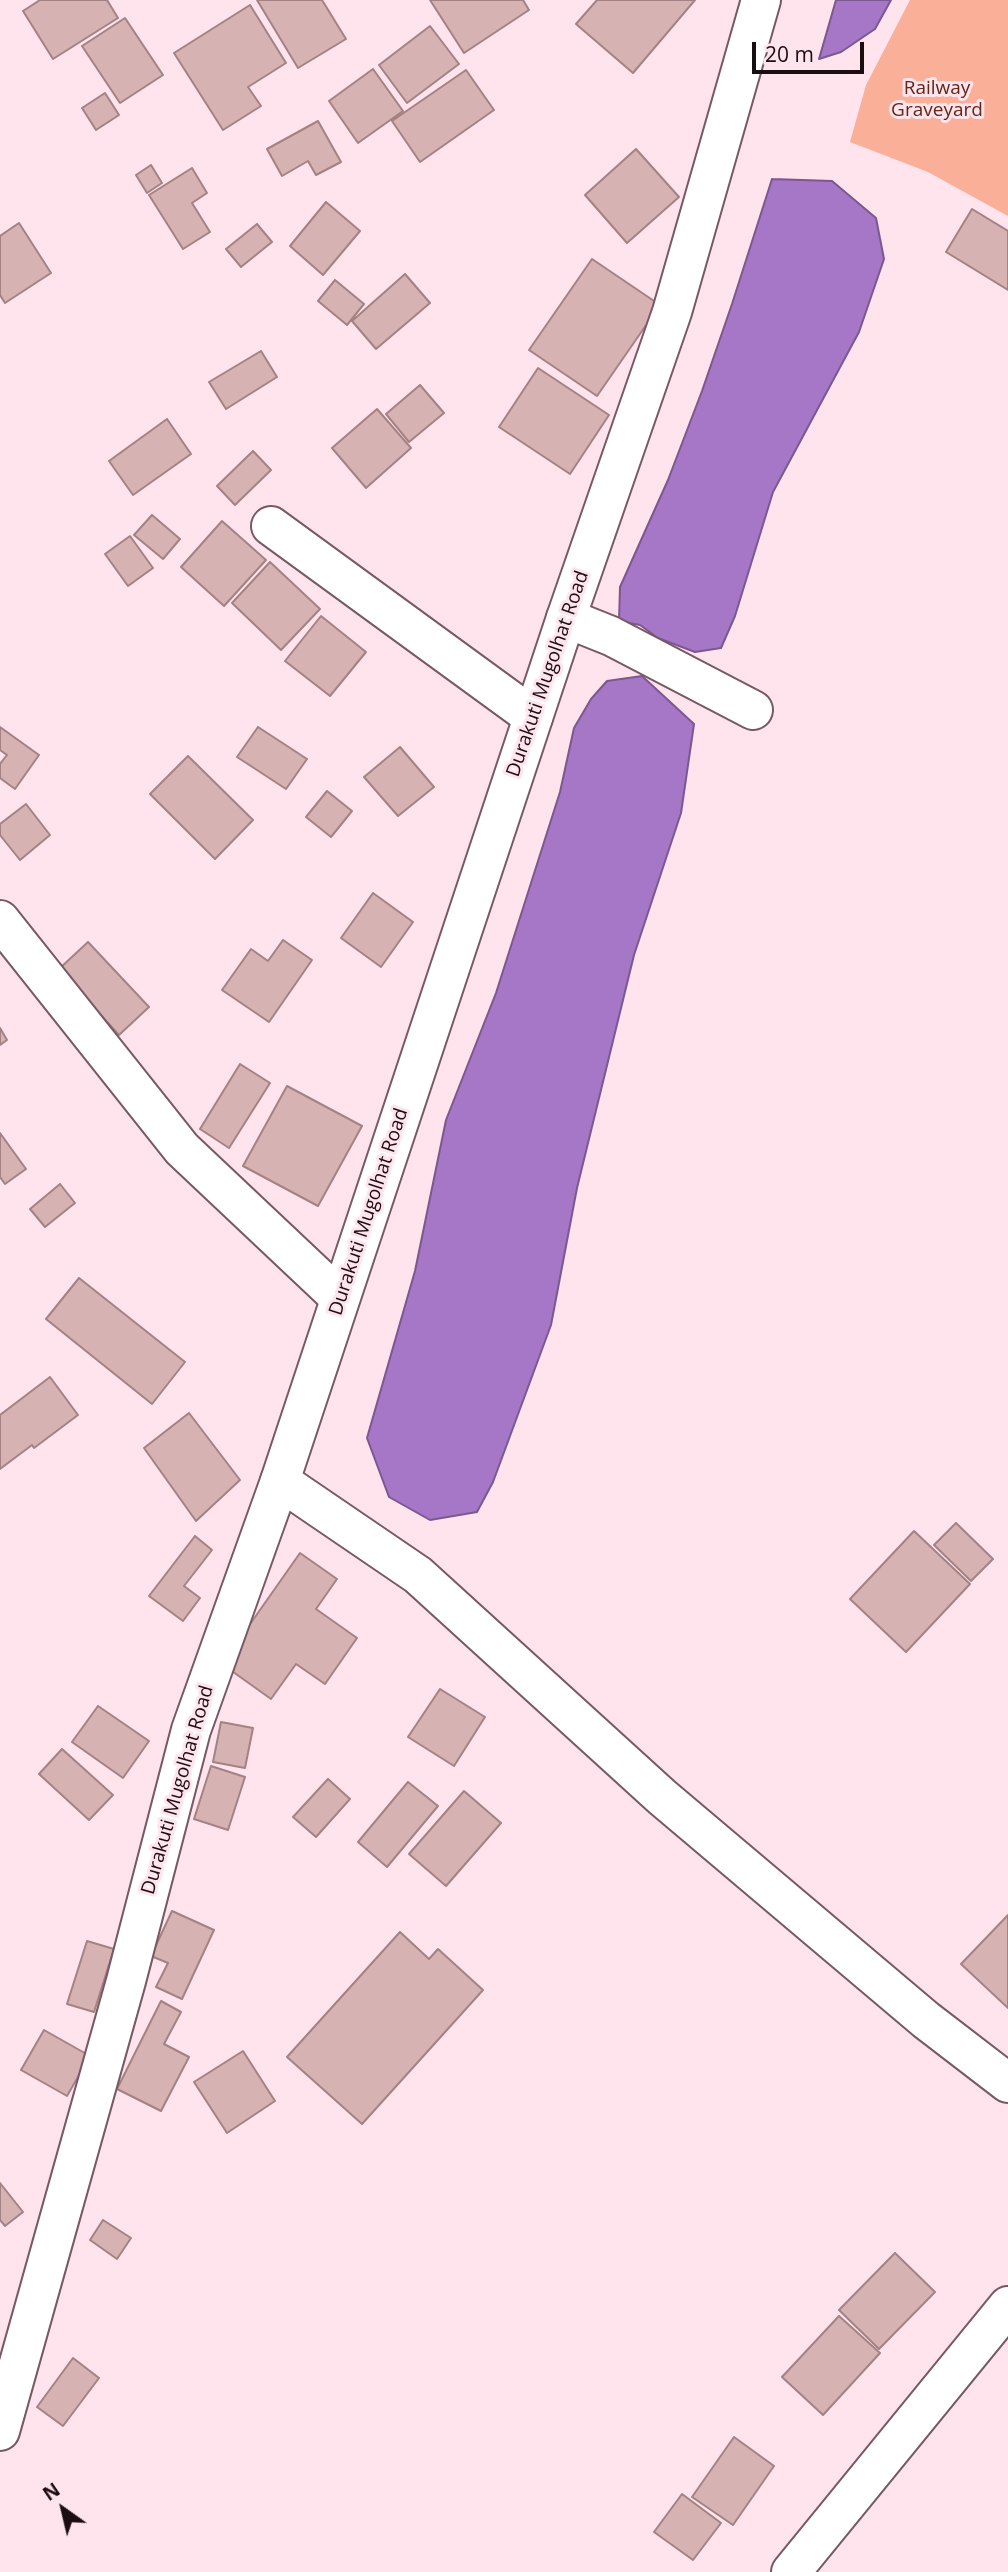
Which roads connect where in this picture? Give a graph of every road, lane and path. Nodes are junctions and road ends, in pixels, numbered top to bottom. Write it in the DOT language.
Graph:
graph roads {
  1 [pos="761,0"];
  2 [pos="271,526"];
  3 [pos="566,618"];
  4 [pos="753,710"];
  5 [pos="533,717"];
  6 [pos="0,920"];
  7 [pos="340,1298"];
  8 [pos="281,1481"];
  9 [pos="1008,2083"];
  10 [pos="1008,2306"];
  11 [pos="0,2431"];
  12 [pos="791,2572"];
  1 -- 3 [label="main road, Durakuti Mugolhat Road"];
  2 -- 5 [label="main road"];
  3 -- 4 [label="main road"];
  3 -- 5 [label="main road, Durakuti Mugolhat Road"];
  5 -- 7 [label="main road, Durakuti Mugolhat Road"];
  6 -- 7 [label="main road"];
  7 -- 8 [label="main road, Durakuti Mugolhat Road"];
  8 -- 9 [label="main road"];
  8 -- 11 [label="main road, Durakuti Mugolhat Road"];
  10 -- 12 [label="main road"];
}
